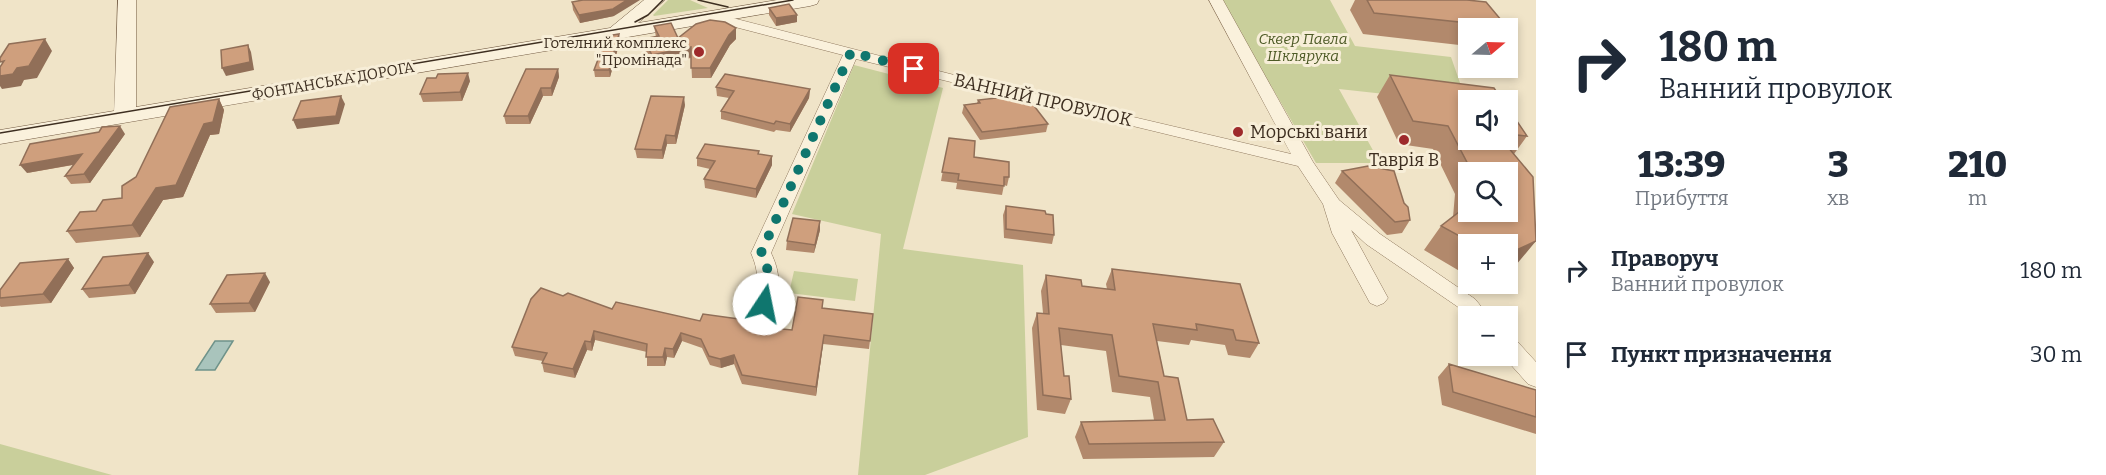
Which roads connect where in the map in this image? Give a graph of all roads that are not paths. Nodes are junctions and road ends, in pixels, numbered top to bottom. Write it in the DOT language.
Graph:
graph roads {
  1 [pos="127,0"];
  2 [pos="656,0"];
  3 [pos="702,0"];
  4 [pos="810,0"];
  5 [pos="1216,0"];
  6 [pos="761,9"];
  7 [pos="713,17"];
  8 [pos="615,32"];
  9 [pos="851,52"];
  10 [pos="124,116"];
  11 [pos="0,137"];
  12 [pos="1304,162"];
  13 [pos="1332,204"];
  14 [pos="1377,298"];
  15 [pos="764,304"];
  16 [pos="1470,306"];
  17 [pos="1518,357"];
  18 [pos="1536,378"];
  1 -- 10 [label="main road"];
  2 -- 8 [label="main road, ФОНТАНСЬКА ДОРОГА"];
  3 -- 6 [label="main road"];
  4 -- 6 [label="main road"];
  5 -- 12 [label="street"];
  6 -- 7 [label="main road"];
  7 -- 8 [label="main road"];
  7 -- 9 [label="street, ВАННИЙ ПРОВУЛОК"];
  8 -- 10 [label="main road, ФОНТАНСЬКА ДОРОГА"];
  9 -- 12 [label="street, ВАННИЙ ПРОВУЛОК"];
  9 -- 15 [label="street"];
  10 -- 11 [label="main road, ФОНТАНСЬКА ДОРОГА"];
  12 -- 13 [label="street"];
  13 -- 14 [label="street"];
  13 -- 16 [label="street"];
  17 -- 18 [label="street"];
}
